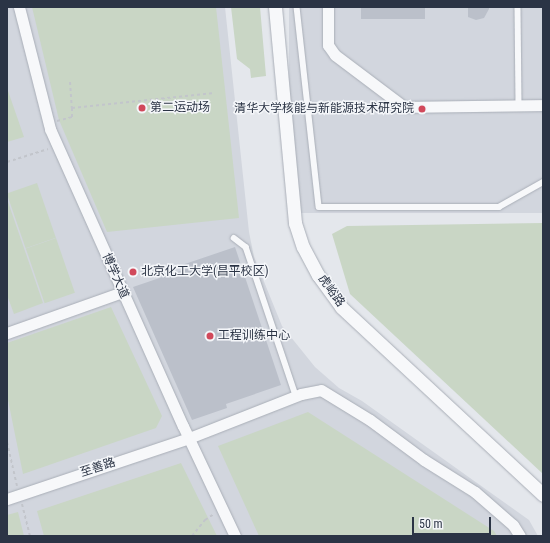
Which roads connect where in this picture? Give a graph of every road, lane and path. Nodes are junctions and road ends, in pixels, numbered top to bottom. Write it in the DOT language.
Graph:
graph roads {
  1 [pos="20,7"];
  2 [pos="275,7"];
  3 [pos="297,7"];
  4 [pos="328,7"];
  5 [pos="518,7"];
  6 [pos="70,82"];
  7 [pos="214,93"];
  8 [pos="543,105"];
  9 [pos="520,106"];
  10 [pos="72,108"];
  11 [pos="56,121"];
  12 [pos="57,146"];
  13 [pos="7,162"];
  14 [pos="543,182"];
  15 [pos="234,238"];
  16 [pos="122,292"];
  17 [pos="7,333"];
  18 [pos="296,396"];
  19 [pos="189,438"];
  20 [pos="543,496"];
  21 [pos="7,499"];
  22 [pos="223,512"];
  23 [pos="192,536"];
  24 [pos="235,536"];
  25 [pos="520,536"];
  1 -- 12 [label="street, 博学大道"];
  2 -- 20 [label="street, 虎峪路"];
  3 -- 14 [label="lane"];
  4 -- 9 [label="street"];
  5 -- 9 [label="lane"];
  6 -- 10 [label="path"];
  7 -- 10 [label="path"];
  8 -- 9 [label="street"];
  10 -- 11 [label="path"];
  12 -- 13 [label="path"];
  12 -- 16 [label="street, 博学大道"];
  15 -- 18 [label="lane"];
  16 -- 17 [label="street"];
  16 -- 19 [label="street, 博学大道"];
  18 -- 19 [label="street, 至善路"];
  18 -- 25 [label="street, 至善路"];
  19 -- 21 [label="street, 至善路"];
  19 -- 22 [label="street, 博学大道"];
  22 -- 23 [label="path"];
  22 -- 24 [label="street, 博学大道"];
}
